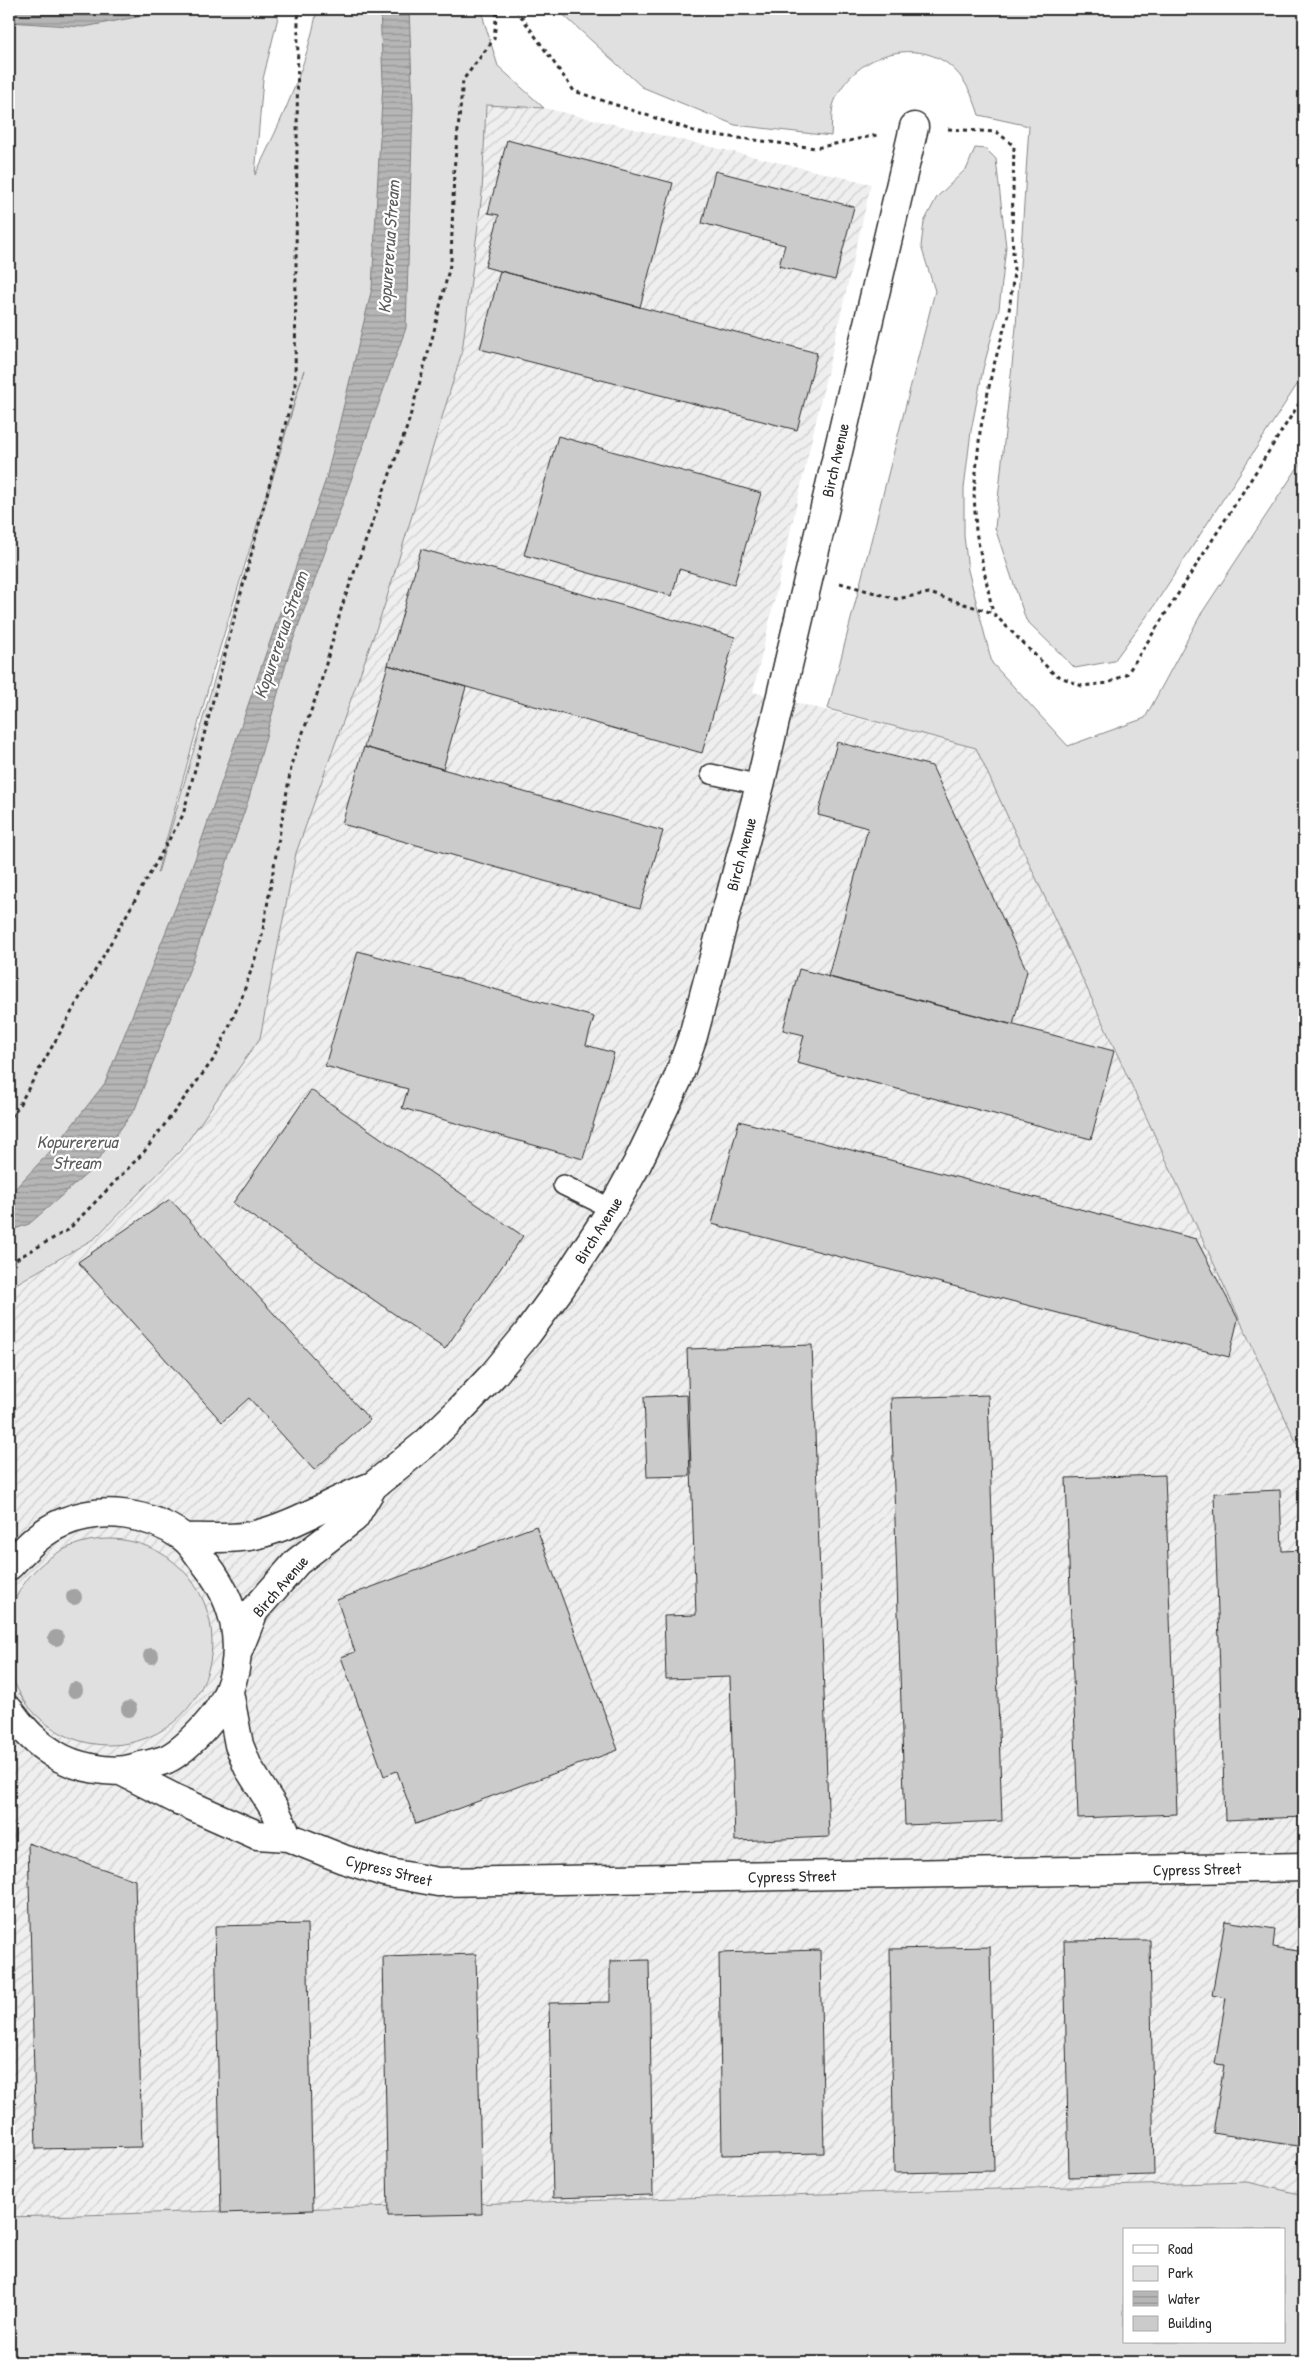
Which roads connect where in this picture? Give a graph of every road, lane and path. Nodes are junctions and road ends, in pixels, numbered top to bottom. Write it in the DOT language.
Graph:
graph roads {
  1 [pos="300,9"];
  2 [pos="498,9"];
  3 [pos="516,9"];
  4 [pos="914,127"];
  5 [pos="1304,396"];
  6 [pos="808,574"];
  7 [pos="993,614"];
  8 [pos="711,774"];
  9 [pos="760,784"];
  10 [pos="9,1116"];
  11 [pos="563,1185"];
  12 [pos="612,1209"];
  13 [pos="9,1263"];
  14 [pos="373,1486"];
  15 [pos="185,1538"];
  16 [pos="9,1566"];
  17 [pos="238,1651"];
  18 [pos="229,1692"];
  19 [pos="14,1723"];
  20 [pos="123,1772"];
  21 [pos="288,1837"];
  22 [pos="1304,1867"];
  1 -- 10 [label="path"];
  2 -- 13 [label="path"];
  3 -- 4 [label="path"];
  4 -- 6 [label="street, Birch Avenue"];
  4 -- 7 [label="path"];
  5 -- 7 [label="path"];
  6 -- 7 [label="path"];
  6 -- 9 [label="street, Birch Avenue"];
  8 -- 9 [label="lane"];
  9 -- 12 [label="street, Birch Avenue"];
  11 -- 12 [label="lane"];
  12 -- 14 [label="street, Birch Avenue"];
  14 -- 15 [label="street, Birch Avenue"];
  14 -- 17 [label="street, Birch Avenue"];
  15 -- 16 [label="street"];
  15 -- 17 [label="street"];
  17 -- 18 [label="street"];
  18 -- 20 [label="street"];
  18 -- 21 [label="street"];
  19 -- 20 [label="street"];
  20 -- 21 [label="street, Cypress Street"];
  21 -- 22 [label="street, Cypress Street"];
}
